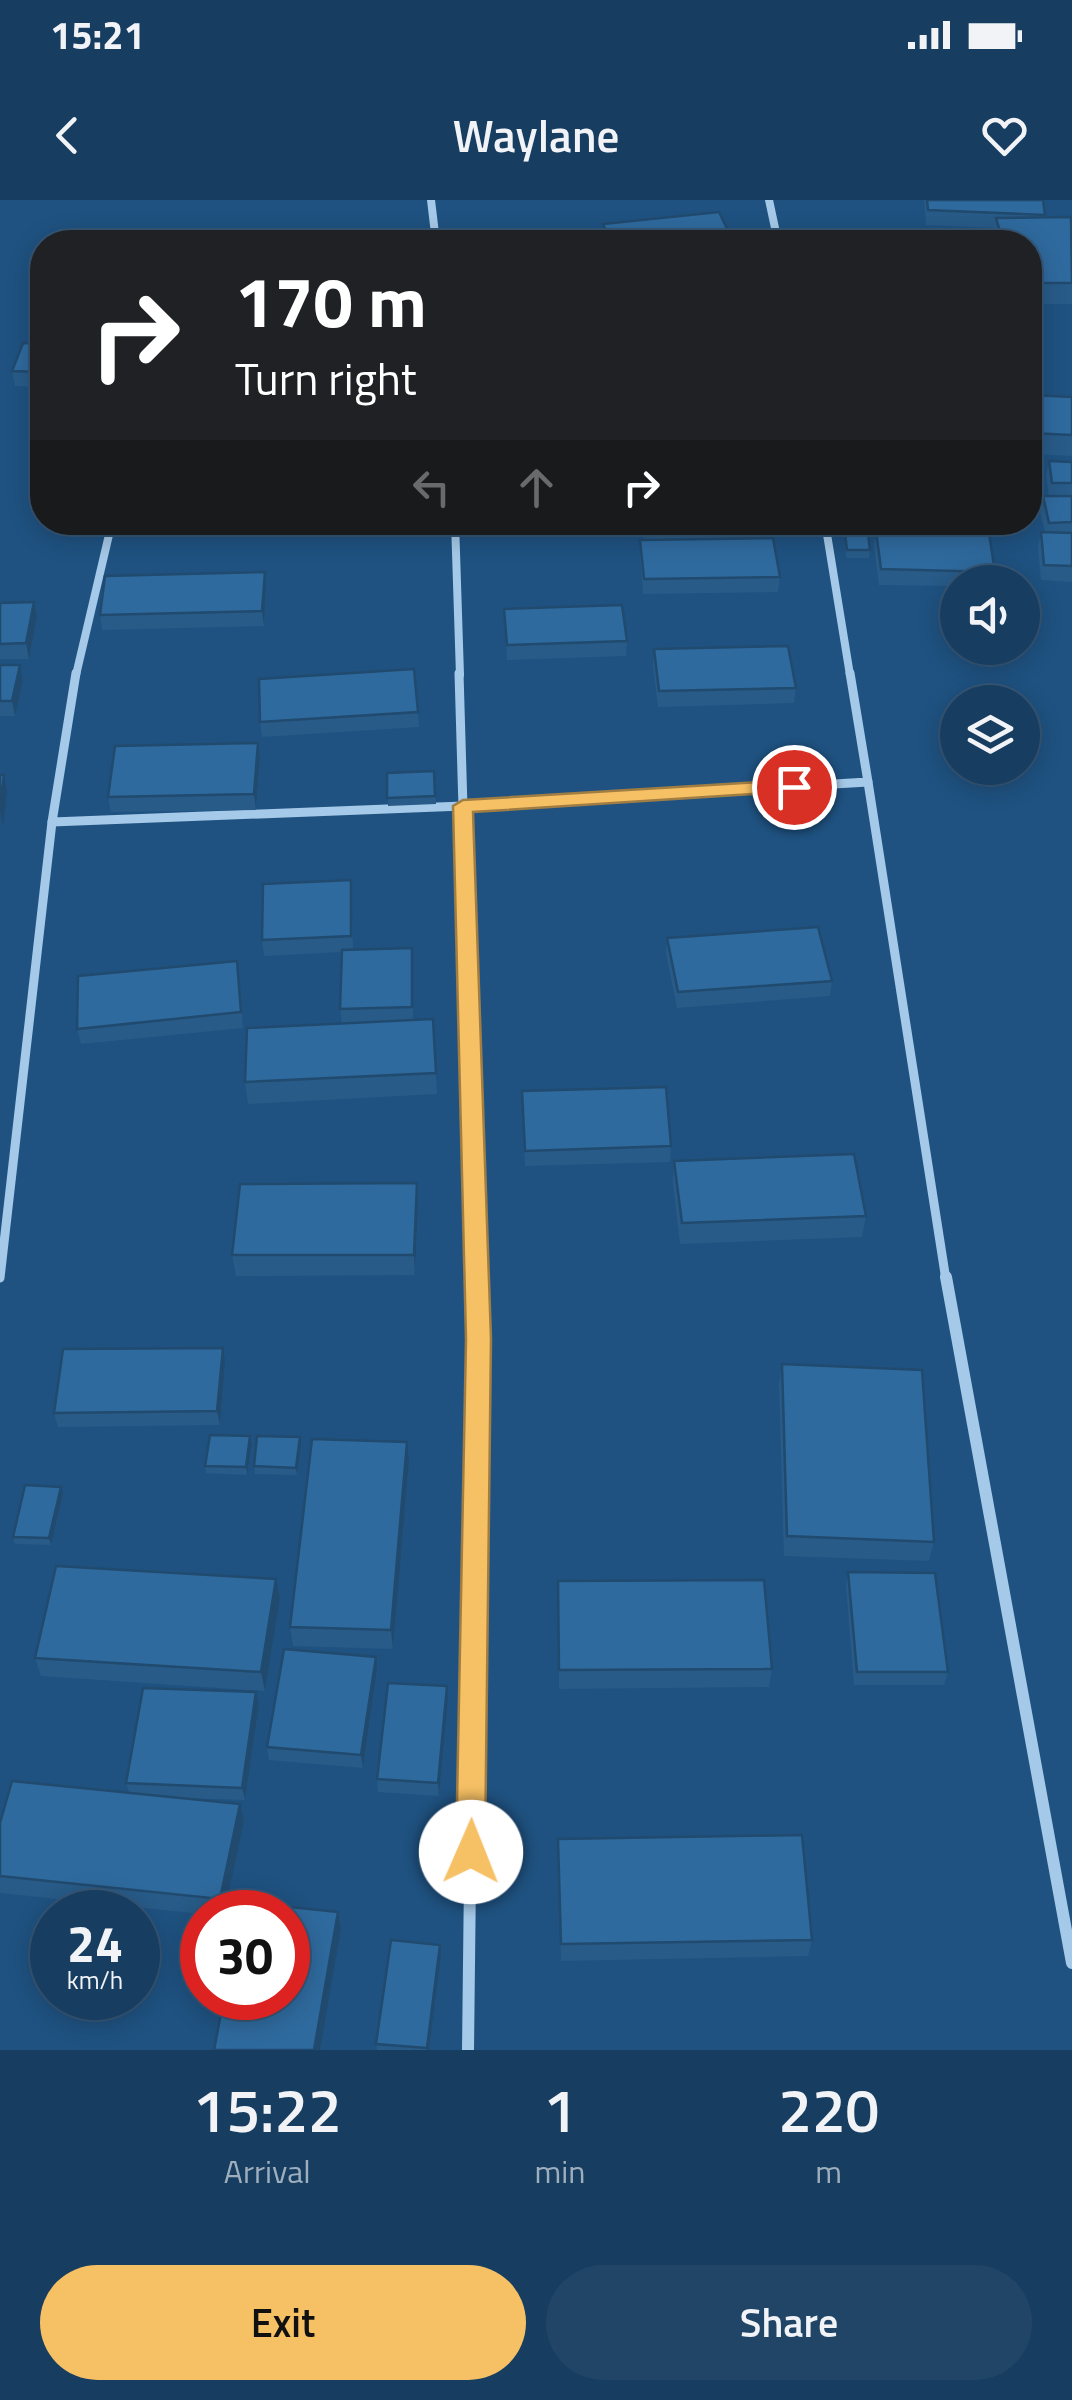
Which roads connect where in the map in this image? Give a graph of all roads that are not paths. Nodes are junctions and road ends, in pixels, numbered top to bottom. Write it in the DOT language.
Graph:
graph roads {
  1 [pos="431,200"];
  2 [pos="769,200"];
  3 [pos="435,230"];
  4 [pos="775,230"];
  5 [pos="109,535"];
  6 [pos="455,535"];
  7 [pos="828,535"];
  8 [pos="868,782"];
  9 [pos="463,806"];
  10 [pos="52,822"];
  11 [pos="0,1278"];
  12 [pos="1072,1963"];
  13 [pos="468,2050"];
  1 -- 3 [label="street"];
  2 -- 4 [label="street"];
  5 -- 10 [label="street"];
  6 -- 9 [label="street"];
  7 -- 8 [label="street"];
  8 -- 9 [label="street"];
  8 -- 12 [label="street"];
  9 -- 10 [label="street"];
  9 -- 13 [label="street"];
  10 -- 11 [label="street"];
}
